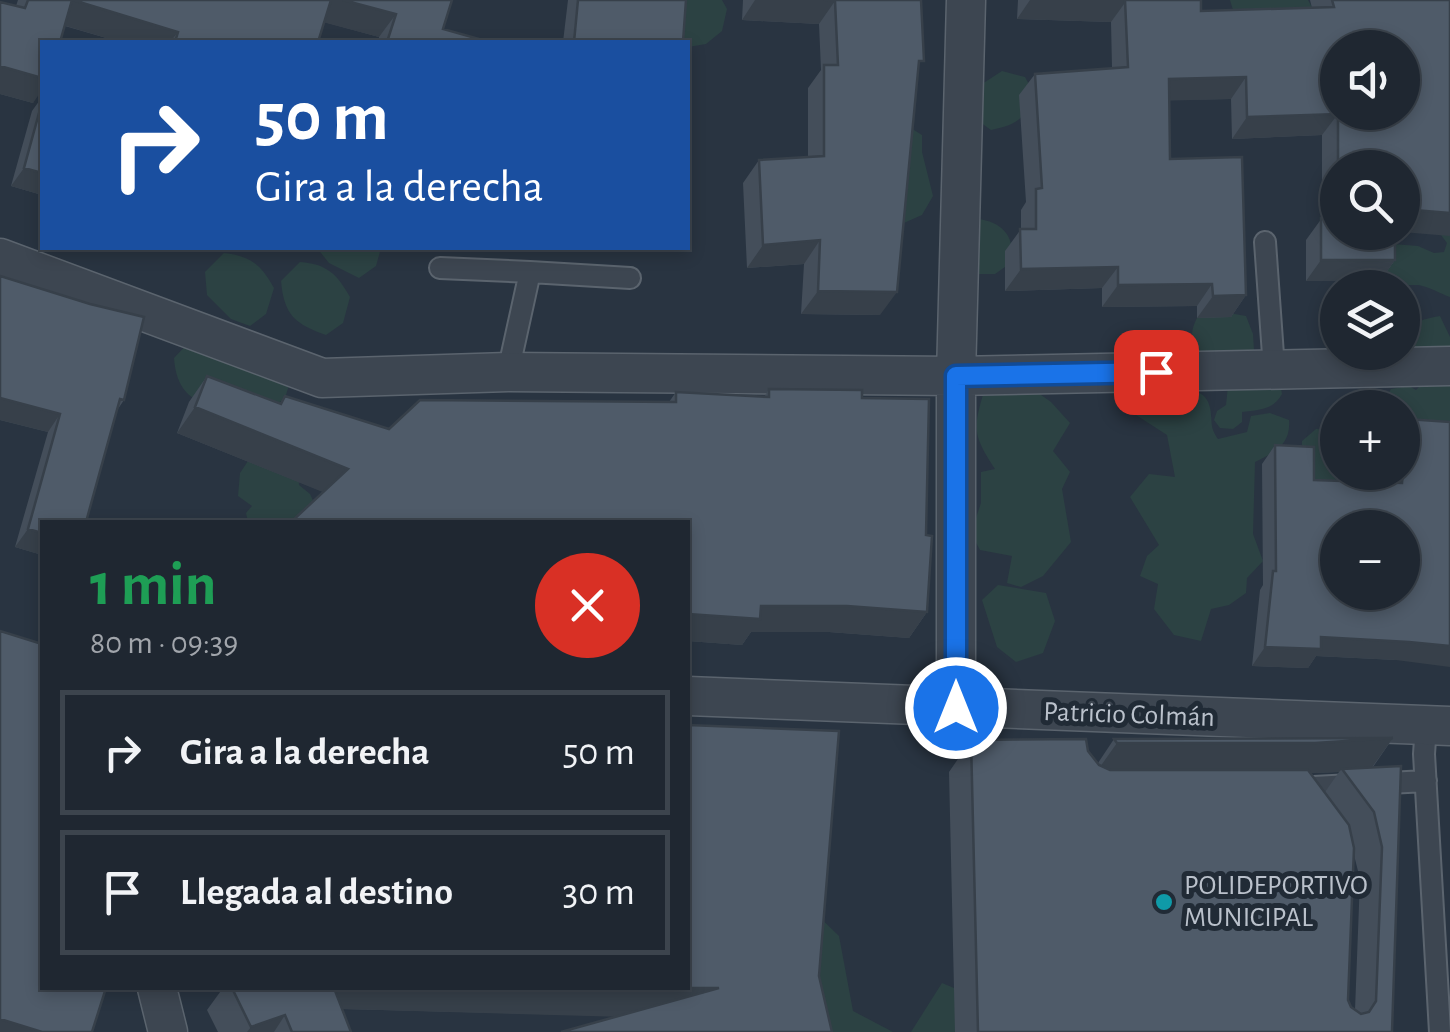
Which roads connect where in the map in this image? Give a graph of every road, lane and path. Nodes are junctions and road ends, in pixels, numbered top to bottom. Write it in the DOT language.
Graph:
graph roads {
  1 [pos="966,0"];
  2 [pos="1264,242"];
  3 [pos="0,258"];
  4 [pos="440,268"];
  5 [pos="530,272"];
  6 [pos="630,278"];
  7 [pos="1450,366"];
  8 [pos="1274,369"];
  9 [pos="508,372"];
  10 [pos="956,376"];
  11 [pos="690,696"];
  12 [pos="956,708"];
  13 [pos="1438,726"];
  14 [pos="1426,781"];
  15 [pos="1312,814"];
  16 [pos="158,990"];
  17 [pos="168,1032"];
  18 [pos="1440,1032"];
  1 -- 10 [label="street"];
  2 -- 8 [label="lane"];
  3 -- 9 [label="street"];
  4 -- 5 [label="lane"];
  5 -- 6 [label="lane"];
  5 -- 9 [label="lane"];
  7 -- 8 [label="street"];
  8 -- 10 [label="street"];
  9 -- 10 [label="street"];
  10 -- 12 [label="street"];
  11 -- 12 [label="street, Patricio Colmán"];
  12 -- 13 [label="street, Patricio Colmán"];
  13 -- 14 [label="lane"];
  14 -- 15 [label="lane"];
  14 -- 18 [label="lane"];
  16 -- 17 [label="street"];
}
